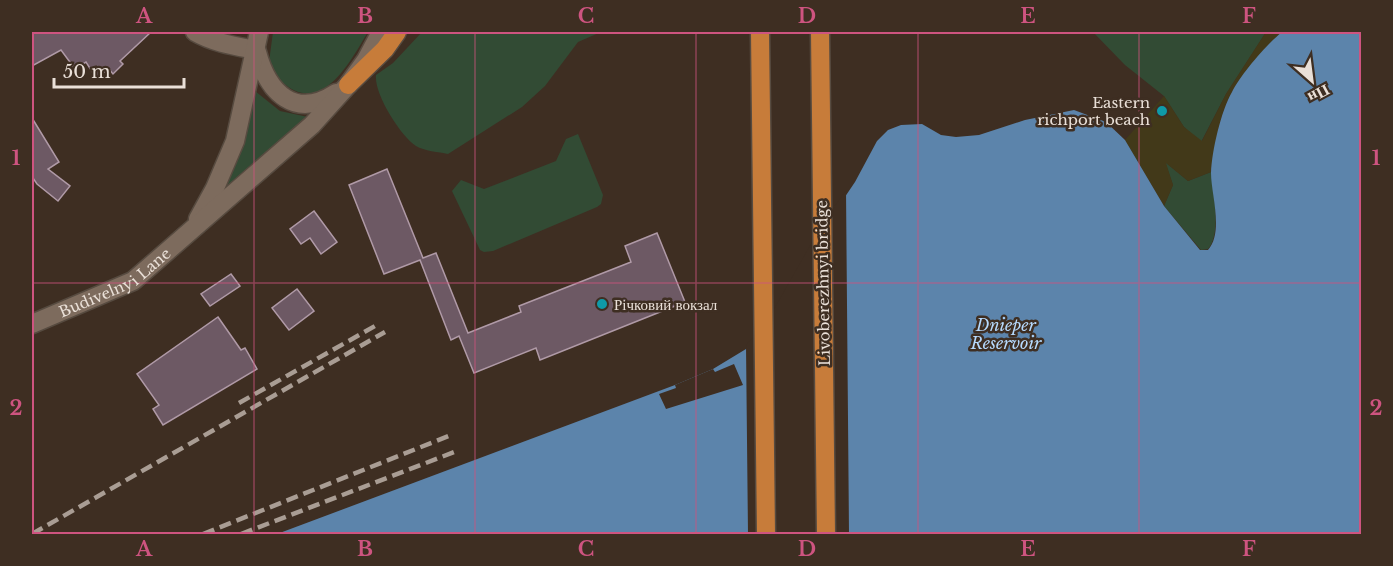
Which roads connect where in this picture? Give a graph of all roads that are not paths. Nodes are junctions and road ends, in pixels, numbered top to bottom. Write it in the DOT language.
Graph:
graph roads {
  1 [pos="195,32"];
  2 [pos="381,32"];
  3 [pos="398,32"];
  4 [pos="760,32"];
  5 [pos="820,32"];
  6 [pos="258,41"];
  7 [pos="348,85"];
  8 [pos="191,231"];
  9 [pos="32,324"];
  10 [pos="766,534"];
  11 [pos="826,534"];
  1 -- 6 [label="street"];
  2 -- 7 [label="street, Budivelnyi Lane"];
  3 -- 7 [label="main road"];
  4 -- 10 [label="main road"];
  5 -- 11 [label="main road, Livoberezhnyi bridge"];
  6 -- 7 [label="street"];
  6 -- 8 [label="street"];
  7 -- 8 [label="street, Budivelnyi Lane"];
  8 -- 9 [label="street, Budivelnyi Lane"];
}
